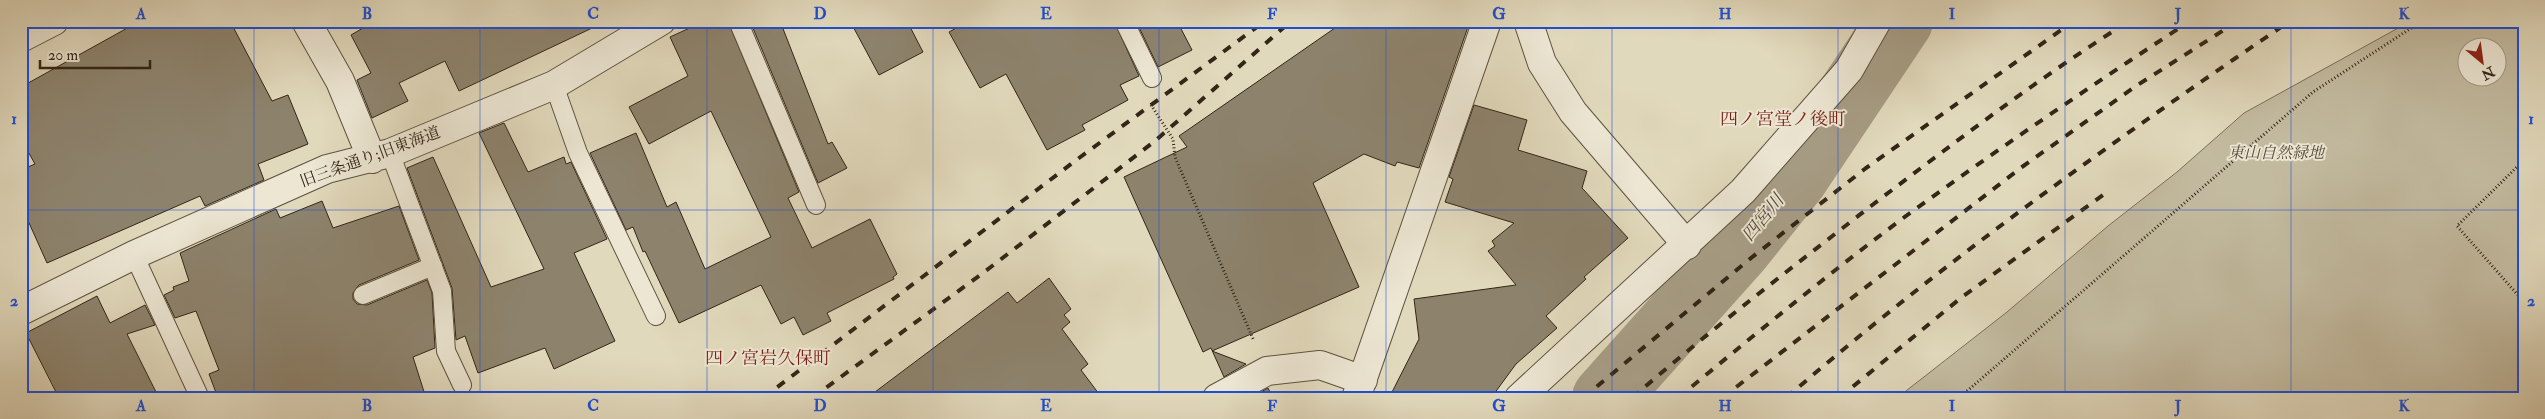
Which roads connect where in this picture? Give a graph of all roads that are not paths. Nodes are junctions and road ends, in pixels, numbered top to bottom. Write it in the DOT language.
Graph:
graph roads {
  1 [pos="54,21"];
  2 [pos="306,21"];
  3 [pos="661,21"];
  4 [pos="738,21"];
  5 [pos="1124,21"];
  6 [pos="1487,21"];
  7 [pos="1528,21"];
  8 [pos="1877,21"];
  9 [pos="21,38"];
  10 [pos="1152,78"];
  11 [pos="554,85"];
  12 [pos="381,156"];
  13 [pos="816,205"];
  14 [pos="1687,244"];
  15 [pos="134,255"];
  16 [pos="433,266"];
  17 [pos="363,295"];
  18 [pos="21,311"];
  19 [pos="656,316"];
  20 [pos="462,385"];
  21 [pos="1359,389"];
  22 [pos="200,398"];
  23 [pos="1217,398"];
  24 [pos="1519,398"];
  1 -- 9 [label="street"];
  2 -- 12 [label="street"];
  3 -- 11 [label="street, 旧三条通り;旧東海道"];
  4 -- 13 [label="lane"];
  5 -- 10 [label="lane"];
  6 -- 21 [label="street"];
  7 -- 14 [label="street"];
  8 -- 14 [label="street"];
  11 -- 12 [label="street, 旧三条通り;旧東海道"];
  11 -- 19 [label="lane"];
  12 -- 15 [label="street, 旧三条通り;旧東海道"];
  12 -- 16 [label="lane"];
  14 -- 24 [label="street"];
  15 -- 18 [label="street, 旧三条通り;旧東海道"];
  15 -- 22 [label="lane"];
  16 -- 17 [label="lane"];
  16 -- 20 [label="lane"];
  21 -- 23 [label="street"];
}
